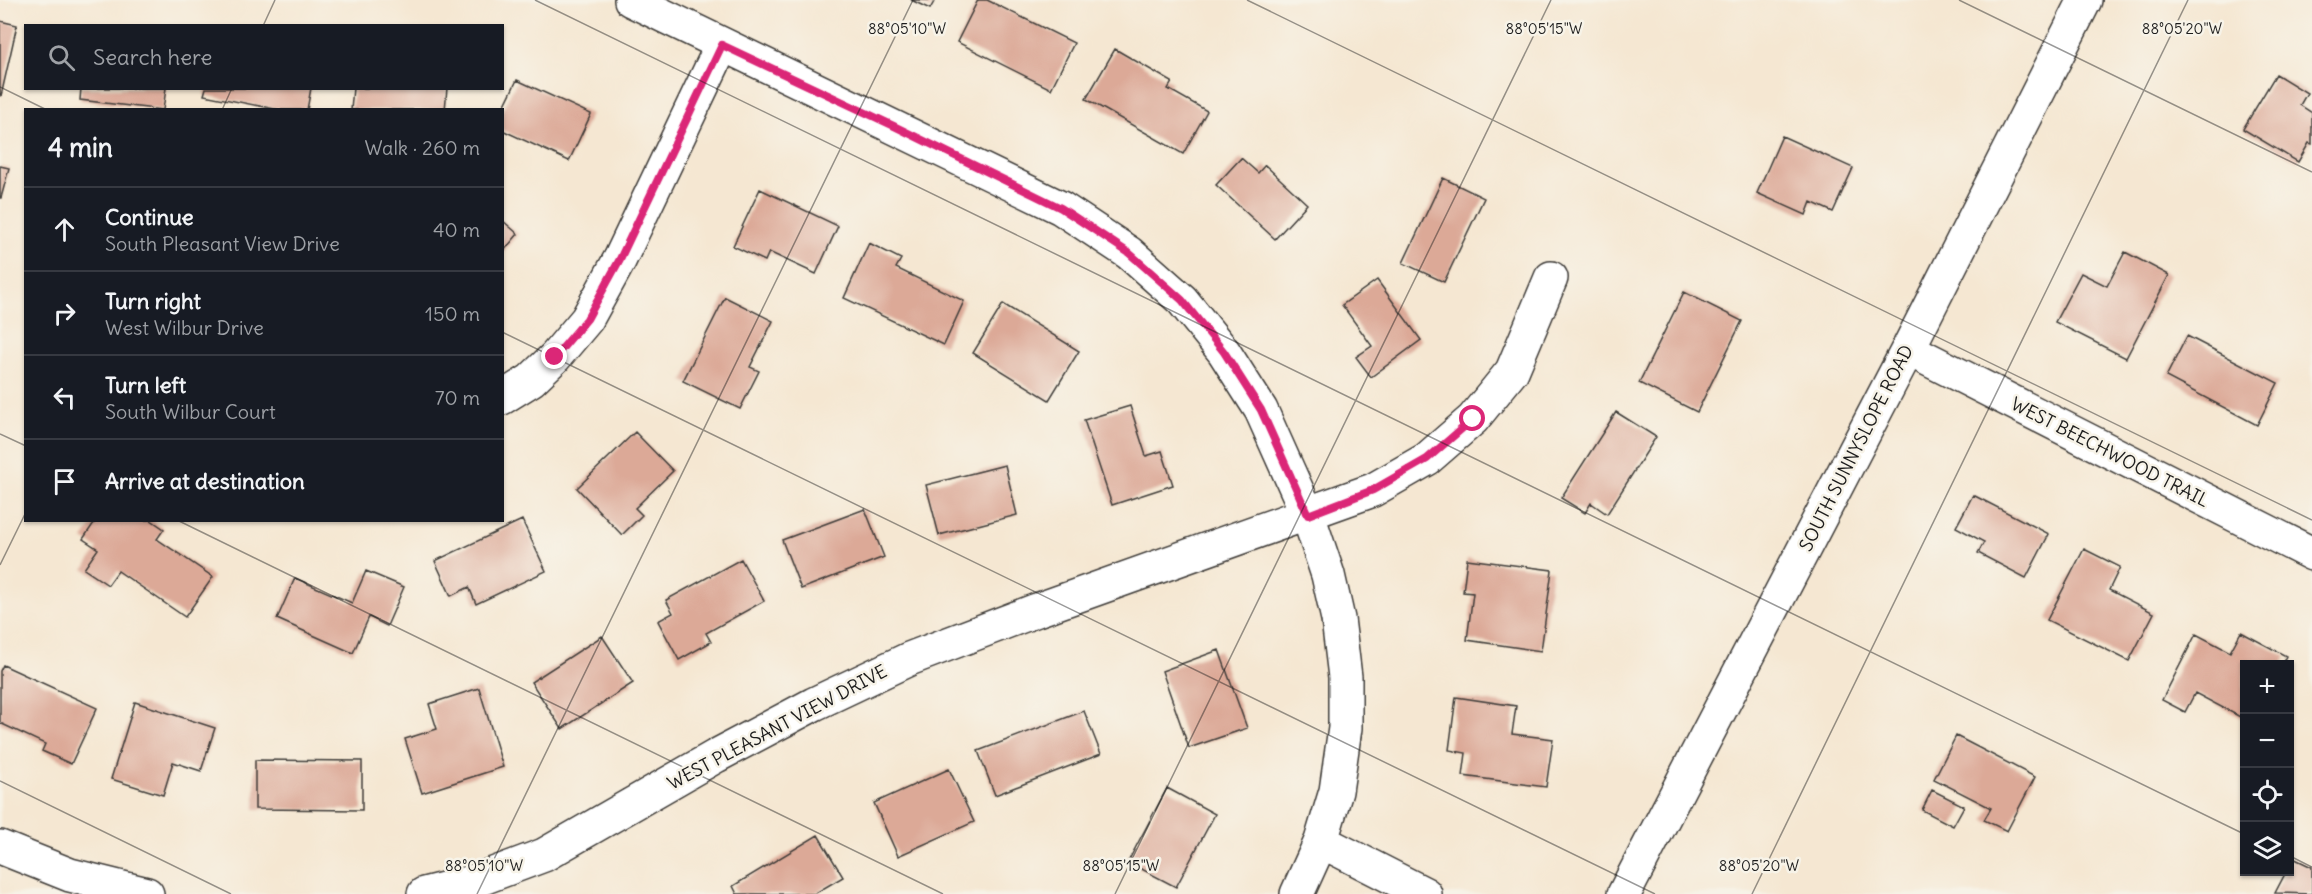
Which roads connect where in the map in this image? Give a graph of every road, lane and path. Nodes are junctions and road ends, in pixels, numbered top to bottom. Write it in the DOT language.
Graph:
graph roads {
  1 [pos="631,0"];
  2 [pos="2085,0"];
  3 [pos="722,45"];
  4 [pos="1551,278"];
  5 [pos="1908,350"];
  6 [pos="504,397"];
  7 [pos="1308,515"];
  8 [pos="2312,554"];
  9 [pos="1321,841"];
  10 [pos="0,847"];
  11 [pos="147,894"];
  12 [pos="424,894"];
  13 [pos="1297,894"];
  14 [pos="1425,894"];
  15 [pos="1624,894"];
  1 -- 3 [label="street"];
  2 -- 5 [label="street, SOUTH SUNNYSLOPE ROAD"];
  3 -- 6 [label="street"];
  3 -- 7 [label="street"];
  4 -- 7 [label="street, WEST PLEASANT VIEW DRIVE"];
  5 -- 8 [label="street, WEST BEECHWOOD TRAIL"];
  5 -- 15 [label="street, SOUTH SUNNYSLOPE ROAD"];
  7 -- 9 [label="street"];
  7 -- 12 [label="street, WEST PLEASANT VIEW DRIVE"];
  9 -- 13 [label="street"];
  9 -- 14 [label="street"];
  10 -- 11 [label="street"];
}
